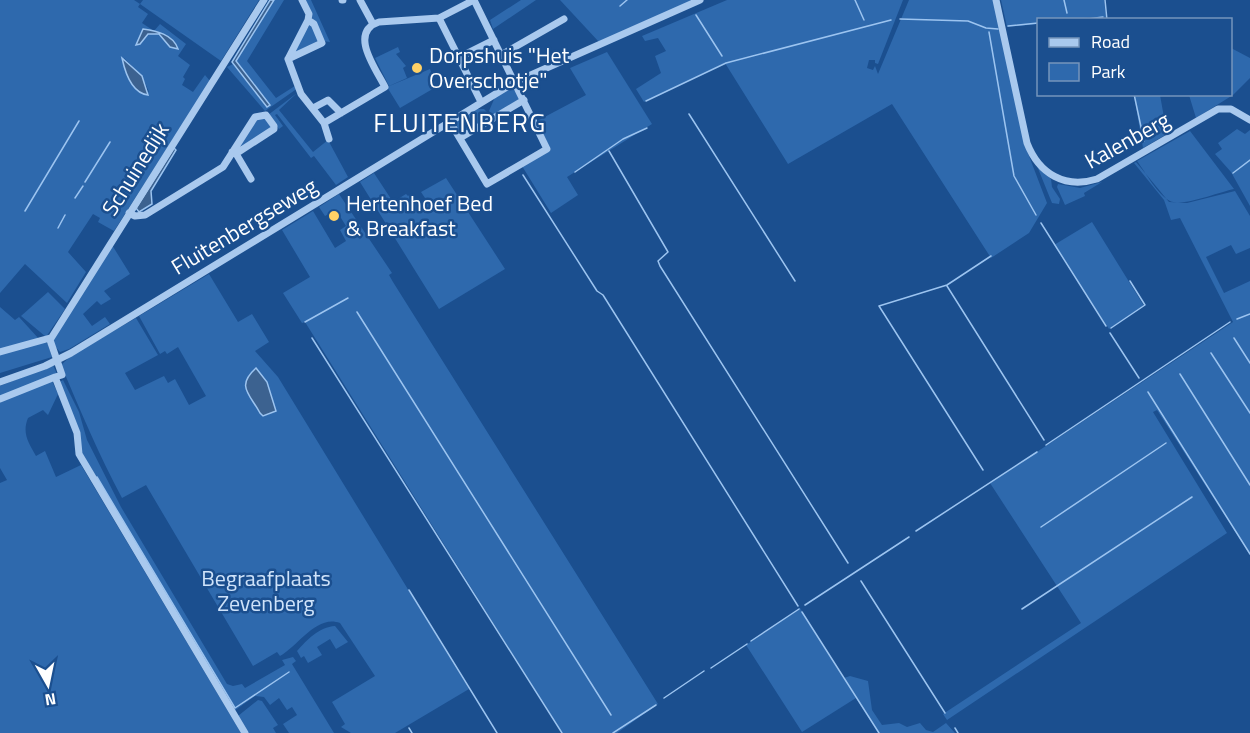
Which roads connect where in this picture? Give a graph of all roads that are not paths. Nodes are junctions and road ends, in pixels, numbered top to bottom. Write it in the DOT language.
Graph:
graph roads {
  1 [pos="264,0"];
  2 [pos="302,0"];
  3 [pos="360,0"];
  4 [pos="474,0"];
  5 [pos="700,0"];
  6 [pos="996,0"];
  7 [pos="439,18"];
  8 [pos="564,19"];
  9 [pos="308,20"];
  10 [pos="373,24"];
  11 [pos="494,40"];
  12 [pos="501,55"];
  13 [pos="458,58"];
  14 [pos="288,59"];
  15 [pos="515,82"];
  16 [pos="524,100"];
  17 [pos="481,102"];
  18 [pos="313,108"];
  19 [pos="341,113"];
  20 [pos="1250,120"];
  21 [pos="450,122"];
  22 [pos="324,123"];
  23 [pos="460,138"];
  24 [pos="329,139"];
  25 [pos="234,152"];
  26 [pos="250,180"];
  27 [pos="129,213"];
  28 [pos="50,338"];
  29 [pos="0,352"];
  30 [pos="57,360"];
  31 [pos="55,377"];
  32 [pos="0,382"];
  33 [pos="0,399"];
  34 [pos="245,733"];
  1 -- 27 [label="street, Schuinedijk"];
  2 -- 9 [label="street"];
  3 -- 10 [label="street"];
  4 -- 7 [label="street"];
  4 -- 11 [label="street"];
  5 -- 15 [label="street, Fluitenbergseweg"];
  6 -- 20 [label="street, Kalenberg"];
  7 -- 10 [label="street"];
  7 -- 13 [label="street"];
  8 -- 12 [label="street"];
  9 -- 14 [label="street"];
  9 -- 14 [label="street"];
  10 -- 19 [label="street"];
  11 -- 12 [label="street"];
  11 -- 13 [label="street"];
  12 -- 15 [label="street"];
  13 -- 17 [label="street"];
  14 -- 18 [label="street"];
  15 -- 16 [label="street"];
  15 -- 17 [label="street, Fluitenbergseweg"];
  16 -- 23 [label="street"];
  16 -- 23 [label="street"];
  17 -- 21 [label="street, Fluitenbergseweg"];
  18 -- 19 [label="street"];
  18 -- 22 [label="street"];
  19 -- 22 [label="street"];
  21 -- 23 [label="street"];
  21 -- 30 [label="street, Fluitenbergseweg"];
  22 -- 24 [label="street"];
  25 -- 25 [label="street"];
  25 -- 26 [label="street"];
  25 -- 27 [label="street"];
  27 -- 28 [label="street, Schuinedijk"];
  28 -- 29 [label="street"];
  28 -- 30 [label="street"];
  30 -- 31 [label="street"];
  30 -- 32 [label="street, Fluitenbergseweg"];
  31 -- 33 [label="street"];
  31 -- 34 [label="street"];
}
